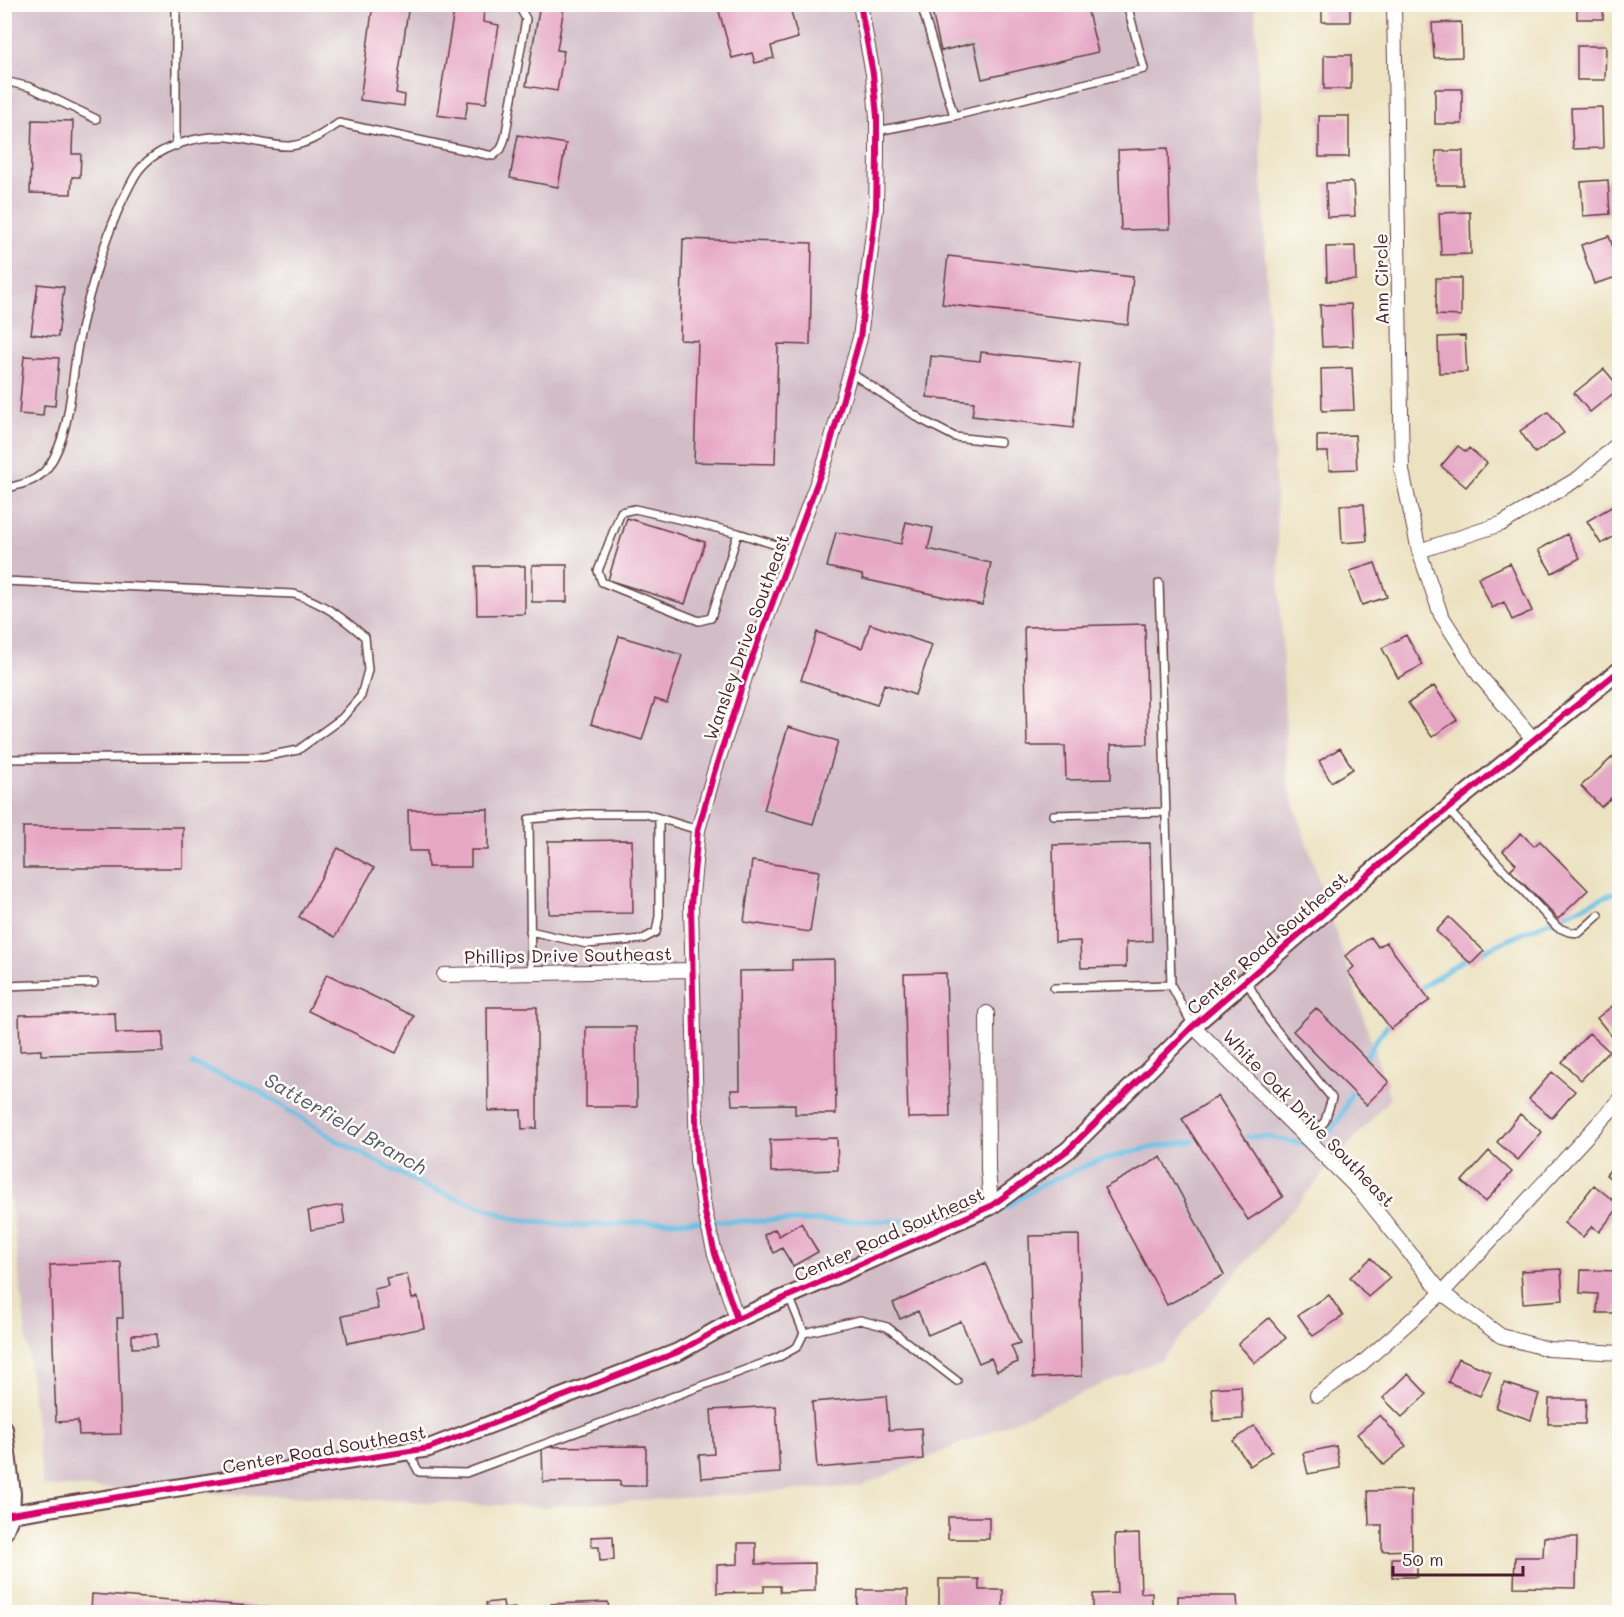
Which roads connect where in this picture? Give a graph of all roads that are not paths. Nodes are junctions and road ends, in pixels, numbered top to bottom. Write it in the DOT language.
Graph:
graph roads {
  1 [pos="176,4"];
  2 [pos="518,4"];
  3 [pos="860,4"];
  4 [pos="921,4"];
  5 [pos="1127,4"];
  6 [pos="1394,4"];
  7 [pos="4,81"];
  8 [pos="954,116"];
  9 [pos="96,119"];
  10 [pos="877,131"];
  11 [pos="176,146"];
  12 [pos="851,373"];
  13 [pos="1000,442"];
  14 [pos="1620,442"];
  15 [pos="4,489"];
  16 [pos="738,533"];
  17 [pos="792,550"];
  18 [pos="1419,551"];
  19 [pos="4,581"];
  20 [pos="1159,583"];
  21 [pos="1620,670"];
  22 [pos="1534,740"];
  23 [pos="4,759"];
  24 [pos="1448,810"];
  25 [pos="1166,812"];
  26 [pos="1053,815"];
  27 [pos="659,818"];
  28 [pos="698,830"];
  29 [pos="1599,915"];
  30 [pos="530,931"];
  31 [pos="693,970"];
  32 [pos="531,973"];
  33 [pos="444,975"];
  34 [pos="1246,980"];
  35 [pos="94,983"];
  36 [pos="1171,985"];
  37 [pos="4,986"];
  38 [pos="1054,988"];
  39 [pos="987,1013"];
  40 [pos="1193,1026"];
  41 [pos="1620,1100"];
  42 [pos="1309,1140"];
  43 [pos="991,1206"];
  44 [pos="1442,1293"];
  45 [pos="789,1296"];
  46 [pos="737,1319"];
  47 [pos="804,1333"];
  48 [pos="1620,1353"];
  49 [pos="957,1381"];
  50 [pos="1317,1395"];
  51 [pos="4,1429"];
  52 [pos="408,1452"];
  53 [pos="8,1515"];
  54 [pos="4,1532"];
  1 -- 11 [label="lane"];
  2 -- 11 [label="lane"];
  3 -- 10 [label="street, Wansley Drive Southeast"];
  4 -- 8 [label="lane"];
  5 -- 8 [label="lane"];
  6 -- 18 [label="street, Ann Circle"];
  7 -- 9 [label="lane"];
  8 -- 10 [label="lane"];
  10 -- 12 [label="street, Wansley Drive Southeast"];
  11 -- 15 [label="lane"];
  12 -- 13 [label="lane"];
  12 -- 17 [label="street, Wansley Drive Southeast"];
  14 -- 18 [label="street"];
  16 -- 16 [label="lane"];
  16 -- 17 [label="lane"];
  17 -- 28 [label="street, Wansley Drive Southeast"];
  18 -- 22 [label="street, Ann Circle"];
  19 -- 23 [label="lane"];
  20 -- 25 [label="lane"];
  21 -- 22 [label="street, Center Road Southeast"];
  22 -- 24 [label="street, Center Road Southeast"];
  24 -- 29 [label="lane"];
  24 -- 34 [label="street, Center Road Southeast"];
  25 -- 26 [label="lane"];
  25 -- 36 [label="lane"];
  27 -- 28 [label="lane"];
  27 -- 30 [label="lane"];
  27 -- 30 [label="lane"];
  28 -- 31 [label="street, Wansley Drive Southeast"];
  30 -- 32 [label="lane"];
  31 -- 32 [label="street, Phillips Drive Southeast"];
  31 -- 46 [label="street, Wansley Drive Southeast"];
  32 -- 33 [label="street, Phillips Drive Southeast"];
  34 -- 40 [label="street, Center Road Southeast"];
  34 -- 42 [label="lane"];
  35 -- 37 [label="lane"];
  36 -- 38 [label="lane"];
  36 -- 40 [label="lane"];
  39 -- 43 [label="street"];
  40 -- 42 [label="street, White Oak Drive Southeast"];
  40 -- 43 [label="street, Center Road Southeast"];
  41 -- 44 [label="street"];
  42 -- 44 [label="street, White Oak Drive Southeast"];
  43 -- 45 [label="street, Center Road Southeast"];
  44 -- 48 [label="street, White Oak Drive Southeast"];
  44 -- 50 [label="street"];
  45 -- 46 [label="street, Center Road Southeast"];
  45 -- 47 [label="lane"];
  46 -- 52 [label="street, Center Road Southeast"];
  47 -- 49 [label="lane"];
  47 -- 52 [label="lane"];
  51 -- 53 [label="street"];
  52 -- 53 [label="street, Center Road Southeast"];
  53 -- 54 [label="street"];
}
